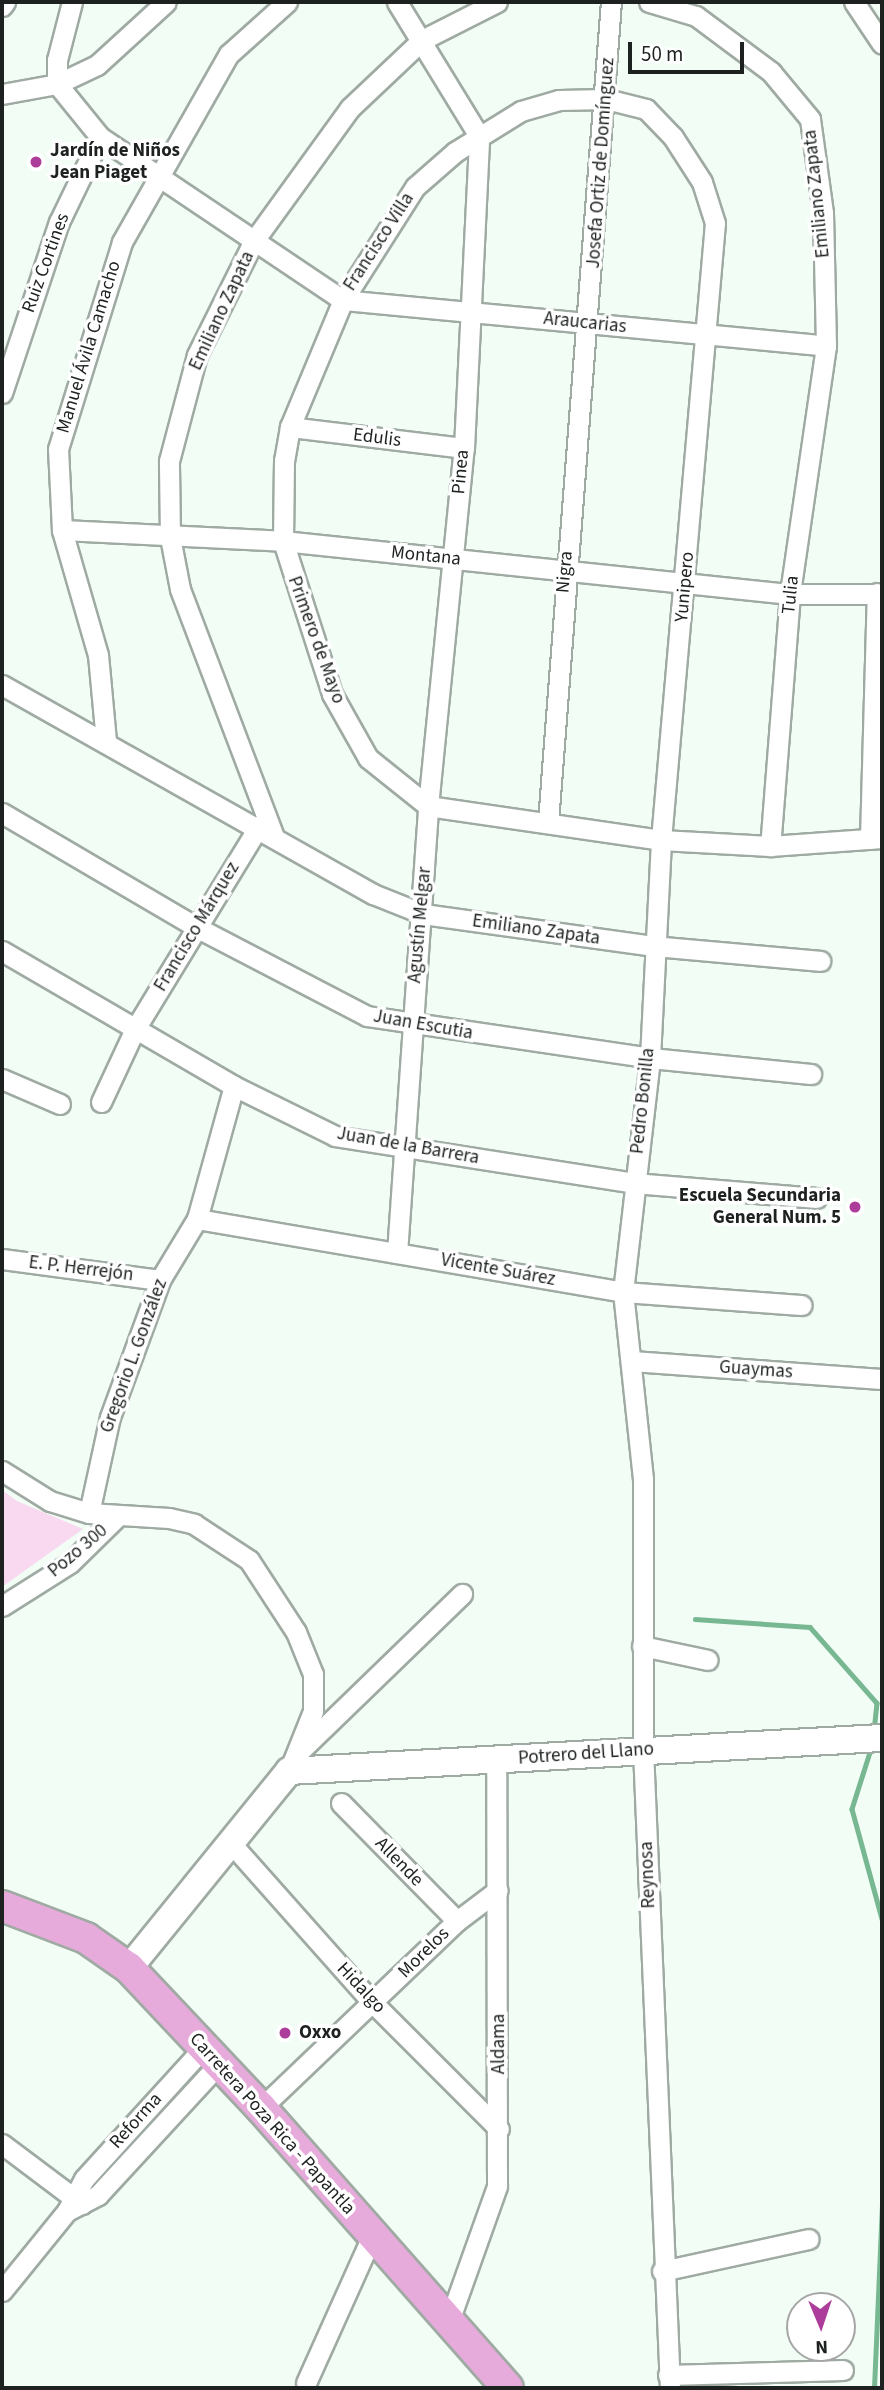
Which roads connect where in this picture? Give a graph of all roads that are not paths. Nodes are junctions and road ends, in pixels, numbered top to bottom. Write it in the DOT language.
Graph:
graph roads {
  1 [pos="72,2"];
  2 [pos="166,2"];
  3 [pos="287,2"];
  4 [pos="397,2"];
  5 [pos="497,2"];
  6 [pos="611,2"];
  7 [pos="649,2"];
  8 [pos="854,2"];
  9 [pos="422,40"];
  10 [pos="882,44"];
  11 [pos="57,84"];
  12 [pos="2,94"];
  13 [pos="606,99"];
  14 [pos="479,136"];
  15 [pos="100,137"];
  16 [pos="158,175"];
  17 [pos="253,242"];
  18 [pos="343,300"];
  19 [pos="472,312"];
  20 [pos="589,323"];
  21 [pos="704,335"];
  22 [pos="826,346"];
  23 [pos="2,393"];
  24 [pos="290,427"];
  25 [pos="464,448"];
  26 [pos="62,530"];
  27 [pos="170,537"];
  28 [pos="284,541"];
  29 [pos="453,559"];
  30 [pos="565,572"];
  31 [pos="686,585"];
  32 [pos="880,593"];
  33 [pos="790,594"];
  34 [pos="2,685"];
  35 [pos="106,741"];
  36 [pos="428,806"];
  37 [pos="2,813"];
  38 [pos="548,822"];
  39 [pos="266,830"];
  40 [pos="876,838"];
  41 [pos="661,840"];
  42 [pos="770,846"];
  43 [pos="423,914"];
  44 [pos="196,927"];
  45 [pos="653,946"];
  46 [pos="2,951"];
  47 [pos="820,961"];
  48 [pos="411,1026"];
  49 [pos="135,1029"];
  50 [pos="650,1058"];
  51 [pos="811,1074"];
  52 [pos="2,1079"];
  53 [pos="234,1086"];
  54 [pos="101,1102"];
  55 [pos="60,1104"];
  56 [pos="404,1146"];
  57 [pos="634,1183"];
  58 [pos="816,1198"];
  59 [pos="197,1219"];
  60 [pos="397,1253"];
  61 [pos="2,1259"];
  62 [pos="160,1280"];
  63 [pos="623,1292"];
  64 [pos="802,1306"];
  65 [pos="631,1361"];
  66 [pos="882,1379"];
  67 [pos="2,1471"];
  68 [pos="89,1513"];
  69 [pos="117,1517"];
  70 [pos="462,1594"];
  71 [pos="2,1606"];
  72 [pos="642,1646"];
  73 [pos="708,1660"];
  74 [pos="882,1738"];
  75 [pos="643,1749"];
  76 [pos="496,1759"];
  77 [pos="294,1762"];
  78 [pos="341,1803"];
  79 [pos="229,1841"];
  80 [pos="498,1889"];
  81 [pos="2,1906"];
  82 [pos="457,1921"];
  83 [pos="129,1968"];
  84 [pos="373,2003"];
  85 [pos="210,2056"];
  86 [pos="261,2108"];
  87 [pos="130,2127"];
  88 [pos="499,2129"];
  89 [pos="147,2142"];
  90 [pos="2,2144"];
  91 [pos="75,2205"];
  92 [pos="372,2236"];
  93 [pos="809,2239"];
  94 [pos="662,2271"];
  95 [pos="2,2291"];
  96 [pos="449,2321"];
  97 [pos="844,2370"];
  98 [pos="669,2382"];
  99 [pos="306,2383"];
  100 [pos="508,2388"];
  1 -- 11 [label="street"];
  2 -- 11 [label="street"];
  3 -- 16 [label="street, Manuel Ávila Camacho"];
  4 -- 9 [label="street"];
  5 -- 9 [label="street, Emiliano Zapata"];
  6 -- 13 [label="street, Josefa Ortiz de Domínguez"];
  7 -- 22 [label="street, Emiliano Zapata"];
  8 -- 10 [label="street"];
  9 -- 14 [label="street"];
  9 -- 17 [label="street, Emiliano Zapata"];
  11 -- 12 [label="street"];
  11 -- 15 [label="street"];
  13 -- 14 [label="street, Francisco Villa"];
  13 -- 20 [label="street, Josefa Ortiz de Domínguez"];
  13 -- 21 [label="street, Francisco Villa"];
  14 -- 18 [label="street, Francisco Villa"];
  14 -- 19 [label="street, Pinea"];
  15 -- 16 [label="street"];
  15 -- 23 [label="street, Ruiz Cortines"];
  16 -- 17 [label="street"];
  16 -- 26 [label="street, Manuel Ávila Camacho"];
  17 -- 18 [label="street"];
  17 -- 27 [label="street, Emiliano Zapata"];
  18 -- 19 [label="street, Araucarias"];
  18 -- 24 [label="street, Primero de Mayo"];
  19 -- 20 [label="street, Araucarias"];
  19 -- 25 [label="street, Pinea"];
  20 -- 21 [label="street, Araucarias"];
  20 -- 30 [label="street, Nigra"];
  21 -- 22 [label="street, Araucarias"];
  21 -- 31 [label="street, Yunipero"];
  22 -- 33 [label="street, Tulia"];
  24 -- 25 [label="street, Edulis"];
  24 -- 28 [label="street, Primero de Mayo"];
  25 -- 29 [label="street, Pinea"];
  26 -- 27 [label="street, Montana"];
  26 -- 35 [label="street, Manuel Ávila Camacho"];
  27 -- 28 [label="street, Montana"];
  27 -- 39 [label="street, Emiliano Zapata"];
  28 -- 29 [label="street, Montana"];
  28 -- 36 [label="street, Primero de Mayo"];
  29 -- 30 [label="street, Montana"];
  29 -- 36 [label="street, Pinea"];
  30 -- 31 [label="street, Montana"];
  30 -- 38 [label="street, Nigra"];
  31 -- 33 [label="street, Montana"];
  31 -- 41 [label="street, Yunipero"];
  32 -- 33 [label="street, Montana"];
  32 -- 40 [label="street"];
  33 -- 42 [label="street, Tulia"];
  34 -- 35 [label="street, Emiliano Zapata"];
  35 -- 39 [label="street, Emiliano Zapata"];
  36 -- 38 [label="street"];
  36 -- 43 [label="street, Agustín Melgar"];
  37 -- 44 [label="street, Juan Escutia"];
  38 -- 41 [label="street"];
  39 -- 43 [label="street, Emiliano Zapata"];
  39 -- 44 [label="street, Francisco Márquez"];
  40 -- 42 [label="street"];
  41 -- 42 [label="street"];
  41 -- 45 [label="street, Pedro Bonilla"];
  43 -- 45 [label="street, Emiliano Zapata"];
  43 -- 48 [label="street, Agustín Melgar"];
  44 -- 48 [label="street, Juan Escutia"];
  44 -- 49 [label="street, Francisco Márquez"];
  45 -- 47 [label="street, Emiliano Zapata"];
  45 -- 50 [label="street, Pedro Bonilla"];
  46 -- 49 [label="street, Juan de la Barrera"];
  48 -- 50 [label="street, Juan Escutia"];
  48 -- 56 [label="street, Agustín Melgar"];
  49 -- 53 [label="street, Juan de la Barrera"];
  49 -- 54 [label="street, Francisco Márquez"];
  50 -- 51 [label="street, Juan Escutia"];
  50 -- 57 [label="street, Pedro Bonilla"];
  52 -- 55 [label="street"];
  53 -- 56 [label="street, Juan de la Barrera"];
  53 -- 59 [label="street, Gregorio L. González"];
  56 -- 57 [label="street, Juan de la Barrera"];
  56 -- 60 [label="street, Agustín Melgar"];
  57 -- 58 [label="street, Juan de la Barrera"];
  57 -- 63 [label="street, Pedro Bonilla"];
  59 -- 60 [label="street, Vicente Suárez"];
  59 -- 62 [label="street, Gregorio L. González"];
  60 -- 63 [label="street, Vicente Suárez"];
  61 -- 62 [label="street, E. P. Herrejón"];
  62 -- 68 [label="street, Gregorio L. González"];
  63 -- 64 [label="street, Vicente Suárez"];
  63 -- 65 [label="street, Pedro Bonilla"];
  65 -- 66 [label="street, Guaymas"];
  65 -- 72 [label="street, Reynosa"];
  67 -- 68 [label="street"];
  68 -- 69 [label="street"];
  69 -- 71 [label="street, Pozo 300"];
  69 -- 77 [label="street"];
  70 -- 77 [label="street"];
  72 -- 73 [label="street"];
  72 -- 75 [label="street, Reynosa"];
  74 -- 75 [label="street, Potrero del Llano"];
  75 -- 76 [label="street, Potrero del Llano"];
  75 -- 94 [label="street, Reynosa"];
  76 -- 77 [label="street, Potrero del Llano"];
  76 -- 80 [label="street, Aldama"];
  77 -- 79 [label="street"];
  78 -- 82 [label="street, Allende"];
  79 -- 83 [label="street"];
  79 -- 84 [label="street, Hidalgo"];
  80 -- 82 [label="street, Morelos"];
  80 -- 88 [label="street, Aldama"];
  81 -- 83 [label="main road, Carretera Poza Rica - Papantla"];
  82 -- 84 [label="street, Morelos"];
  83 -- 85 [label="main road, Carretera Poza Rica - Papantla"];
  84 -- 86 [label="street, Morelos"];
  84 -- 88 [label="street, Hidalgo"];
  85 -- 86 [label="main road, Carretera Poza Rica - Papantla"];
  85 -- 87 [label="street, Reforma"];
  85 -- 89 [label="street, Reforma"];
  86 -- 92 [label="main road, Carretera Poza Rica - Papantla"];
  87 -- 89 [label="street"];
  87 -- 91 [label="street, Reforma"];
  88 -- 96 [label="street, Aldama"];
  89 -- 91 [label="street, Reforma"];
  90 -- 91 [label="street"];
  91 -- 95 [label="street, Reforma"];
  92 -- 96 [label="main road, Carretera Poza Rica - Papantla"];
  92 -- 99 [label="street"];
  93 -- 94 [label="street"];
  94 -- 98 [label="street, Reynosa"];
  96 -- 100 [label="main road, Carretera Poza Rica - Papantla"];
  97 -- 98 [label="street"];
}
